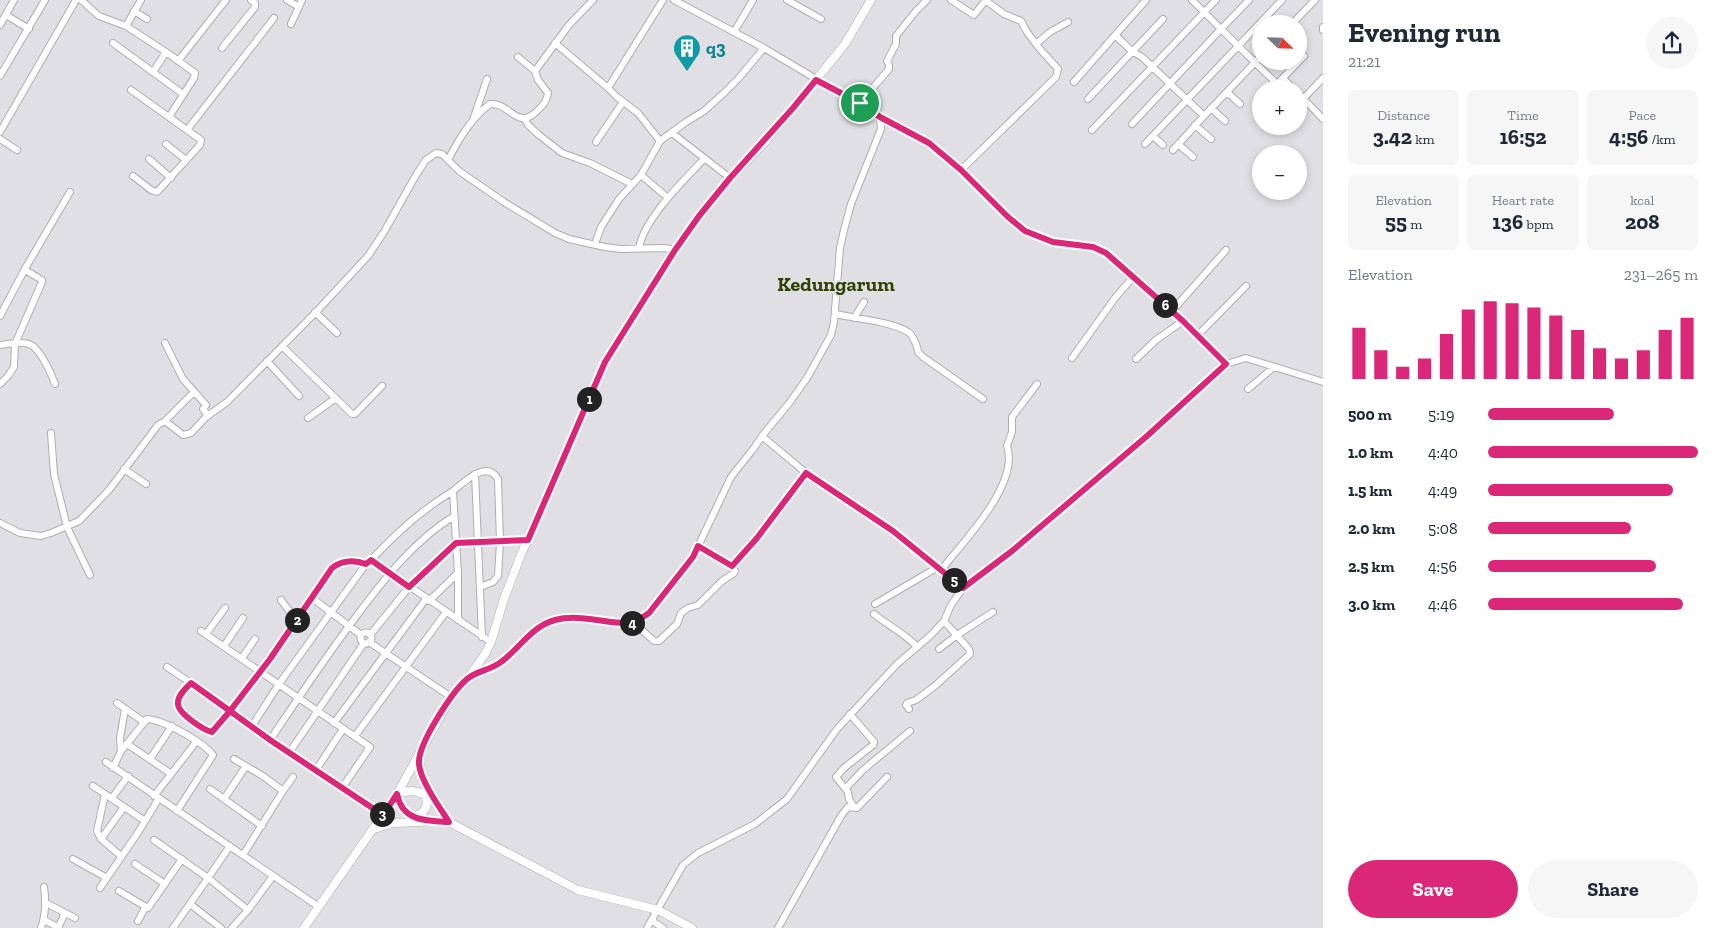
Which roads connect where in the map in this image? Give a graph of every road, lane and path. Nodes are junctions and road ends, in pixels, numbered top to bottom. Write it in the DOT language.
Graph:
graph roads {
  1 [pos="14,0"];
  2 [pos="45,0"];
  3 [pos="76,0"];
  4 [pos="81,0"];
  5 [pos="141,0"];
  6 [pos="226,0"];
  7 [pos="251,0"];
  8 [pos="287,0"];
  9 [pos="302,0"];
  10 [pos="593,0"];
  11 [pos="663,0"];
  12 [pos="674,0"];
  13 [pos="753,0"];
  14 [pos="787,0"];
  15 [pos="870,0"];
  16 [pos="927,0"];
  17 [pos="951,0"];
  18 [pos="985,0"];
  19 [pos="1146,0"];
  20 [pos="1192,0"];
  21 [pos="1216,0"];
  22 [pos="1249,0"];
  23 [pos="1282,0"];
  24 [pos="1315,0"];
  25 [pos="299,7"];
  26 [pos="134,10"];
  27 [pos="1204,12"];
  28 [pos="6,15"];
  29 [pos="1301,15"];
  30 [pos="274,18"];
  31 [pos="147,19"];
  32 [pos="821,19"];
  33 [pos="1163,19"];
  34 [pos="1068,22"];
  35 [pos="291,24"];
  36 [pos="0,25"];
  37 [pos="126,26"];
  38 [pos="29,29"];
  39 [pos="1221,29"];
  40 [pos="734,32"];
  41 [pos="1115,35"];
  42 [pos="113,43"];
  43 [pos="555,43"];
  44 [pos="1036,44"];
  45 [pos="1238,46"];
  46 [pos="222,48"];
  47 [pos="764,48"];
  48 [pos="166,52"];
  49 [pos="1132,52"];
  50 [pos="518,57"];
  51 [pos="178,60"];
  52 [pos="1252,60"];
  53 [pos="1152,66"];
  54 [pos="1252,66"];
  55 [pos="1261,70"];
  56 [pos="1291,70"];
  57 [pos="535,71"];
  58 [pos="153,72"];
  59 [pos="0,76"];
  60 [pos="1283,78"];
  61 [pos="1323,78"];
  62 [pos="487,79"];
  63 [pos="816,80"];
  64 [pos="1269,80"];
  65 [pos="1074,82"];
  66 [pos="1170,83"];
  67 [pos="608,88"];
  68 [pos="131,90"];
  69 [pos="1227,92"];
  70 [pos="1307,92"];
  71 [pos="183,94"];
  72 [pos="1088,99"];
  73 [pos="1187,100"];
  74 [pos="623,102"];
  75 [pos="860,103"];
  76 [pos="1307,103"];
  77 [pos="1240,104"];
  78 [pos="1211,108"];
  79 [pos="169,116"];
  80 [pos="1204,116"];
  81 [pos="880,117"];
  82 [pos="474,118"];
  83 [pos="525,119"];
  84 [pos="1323,119"];
  85 [pos="1225,121"];
  86 [pos="1132,124"];
  87 [pos="1195,125"];
  88 [pos="187,130"];
  89 [pos="1092,130"];
  90 [pos="0,132"];
  91 [pos="672,133"];
  92 [pos="1153,136"];
  93 [pos="0,139"];
  94 [pos="1211,139"];
  95 [pos="660,141"];
  96 [pos="596,142"];
  97 [pos="166,144"];
  98 [pos="1145,144"];
  99 [pos="1163,146"];
  100 [pos="18,150"];
  101 [pos="1193,157"];
  102 [pos="149,159"];
  103 [pos="704,159"];
  104 [pos="186,160"];
  105 [pos="448,160"];
  106 [pos="961,170"];
  107 [pos="641,175"];
  108 [pos="133,176"];
  109 [pos="171,178"];
  110 [pos="730,178"];
  111 [pos="632,184"];
  112 [pos="70,192"];
  113 [pos="668,198"];
  114 [pos="595,244"];
  115 [pos="640,248"];
  116 [pos="675,250"];
  117 [pos="1226,250"];
  118 [pos="25,270"];
  119 [pos="1134,276"];
  120 [pos="1246,286"];
  121 [pos="864,302"];
  122 [pos="1172,311"];
  123 [pos="315,312"];
  124 [pos="835,314"];
  125 [pos="0,316"];
  126 [pos="854,318"];
  127 [pos="1183,321"];
  128 [pos="337,333"];
  129 [pos="1198,335"];
  130 [pos="16,342"];
  131 [pos="165,343"];
  132 [pos="0,345"];
  133 [pos="282,346"];
  134 [pos="1072,358"];
  135 [pos="1136,359"];
  136 [pos="267,361"];
  137 [pos="1226,364"];
  138 [pos="1274,367"];
  139 [pos="1323,382"];
  140 [pos="0,384"];
  141 [pos="55,384"];
  142 [pos="1038,384"];
  143 [pos="382,386"];
  144 [pos="1248,389"];
  145 [pos="194,392"];
  146 [pos="299,396"];
  147 [pos="336,398"];
  148 [pos="983,399"];
  149 [pos="208,416"];
  150 [pos="308,418"];
  151 [pos="165,421"];
  152 [pos="51,433"];
  153 [pos="762,436"];
  154 [pos="124,470"];
  155 [pos="806,473"];
  156 [pos="475,474"];
  157 [pos="146,484"];
  158 [pos="453,491"];
  159 [pos="454,516"];
  160 [pos="0,523"];
  161 [pos="68,526"];
  162 [pos="528,540"];
  163 [pos="478,541"];
  164 [pos="500,542"];
  165 [pos="456,543"];
  166 [pos="698,546"];
  167 [pos="368,562"];
  168 [pos="732,566"];
  169 [pos="939,568"];
  170 [pos="389,572"];
  171 [pos="458,573"];
  172 [pos="90,575"];
  173 [pos="409,587"];
  174 [pos="480,587"];
  175 [pos="963,588"];
  176 [pos="312,598"];
  177 [pos="282,600"];
  178 [pos="428,600"];
  179 [pos="875,604"];
  180 [pos="225,608"];
  181 [pos="332,612"];
  182 [pos="446,612"];
  183 [pos="993,612"];
  184 [pos="874,614"];
  185 [pos="243,618"];
  186 [pos="458,620"];
  187 [pos="944,620"];
  188 [pos="297,621"];
  189 [pos="634,623"];
  190 [pos="349,626"];
  191 [pos="957,635"];
  192 [pos="482,637"];
  193 [pos="254,639"];
  194 [pos="368,640"];
  195 [pos="490,642"];
  196 [pos="224,646"];
  197 [pos="917,647"];
  198 [pos="939,650"];
  199 [pos="386,652"];
  200 [pos="242,658"];
  201 [pos="406,666"];
  202 [pos="167,667"];
  203 [pos="261,671"];
  204 [pos="468,678"];
  205 [pos="191,683"];
  206 [pos="279,684"];
  207 [pos="299,697"];
  208 [pos="451,697"];
  209 [pos="117,703"];
  210 [pos="125,709"];
  211 [pos="909,709"];
  212 [pos="230,711"];
  213 [pos="318,711"];
  214 [pos="850,714"];
  215 [pos="144,722"];
  216 [pos="334,723"];
  217 [pos="172,726"];
  218 [pos="252,726"];
  219 [pos="342,729"];
  220 [pos="910,731"];
  221 [pos="355,736"];
  222 [pos="270,740"];
  223 [pos="196,742"];
  224 [pos="127,744"];
  225 [pos="121,751"];
  226 [pos="420,752"];
  227 [pos="289,753"];
  228 [pos="150,759"];
  229 [pos="234,760"];
  230 [pos="106,762"];
  231 [pos="246,766"];
  232 [pos="113,768"];
  233 [pos="316,770"];
  234 [pos="170,773"];
  235 [pos="128,776"];
  236 [pos="293,777"];
  237 [pos="887,778"];
  238 [pos="93,786"];
  239 [pos="342,788"];
  240 [pos="846,788"];
  241 [pos="210,790"];
  242 [pos="283,792"];
  243 [pos="105,794"];
  244 [pos="397,794"];
  245 [pos="425,795"];
  246 [pos="156,797"];
  247 [pos="112,798"];
  248 [pos="224,799"];
  249 [pos="439,806"];
  250 [pos="854,807"];
  251 [pos="124,808"];
  252 [pos="177,811"];
  253 [pos="383,815"];
  254 [pos="413,817"];
  255 [pos="145,821"];
  256 [pos="431,821"];
  257 [pos="449,822"];
  258 [pos="262,826"];
  259 [pos="373,829"];
  260 [pos="101,839"];
  261 [pos="154,840"];
  262 [pos="230,846"];
  263 [pos="243,855"];
  264 [pos="121,856"];
  265 [pos="73,859"];
  266 [pos="182,859"];
  267 [pos="135,864"];
  268 [pos="273,876"];
  269 [pos="107,878"];
  270 [pos="208,878"];
  271 [pos="165,884"];
  272 [pos="44,887"];
  273 [pos="100,888"];
  274 [pos="119,891"];
  275 [pos="46,903"];
  276 [pos="190,904"];
  277 [pos="319,907"];
  278 [pos="146,908"];
  279 [pos="248,910"];
  280 [pos="658,910"];
  281 [pos="65,913"];
  282 [pos="75,918"];
  283 [pos="653,919"];
  284 [pos="44,920"];
  285 [pos="138,921"];
  286 [pos="41,928"];
  287 [pos="59,928"];
  288 [pos="173,928"];
  289 [pos="221,928"];
  290 [pos="232,928"];
  291 [pos="304,928"];
  292 [pos="647,928"];
  293 [pos="663,928"];
  294 [pos="692,928"];
  295 [pos="778,928"];
  1 -- 28 [label="street"];
  2 -- 38 [label="street"];
  3 -- 90 [label="street"];
  4 -- 37 [label="street"];
  5 -- 26 [label="street"];
  6 -- 51 [label="street"];
  7 -- 46 [label="street"];
  8 -- 25 [label="street"];
  9 -- 25 [label="street"];
  10 -- 43 [label="street"];
  11 -- 67 [label="street"];
  12 -- 40 [label="street"];
  13 -- 40 [label="street"];
  14 -- 32 [label="street"];
  15 -- 63 [label="main road"];
  16 -- 75 [label="street"];
  17 -- 18 [label="street"];
  18 -- 44 [label="street"];
  19 -- 41 [label="street"];
  20 -- 27 [label="street"];
  21 -- 27 [label="street"];
  22 -- 39 [label="street"];
  23 -- 45 [label="street"];
  24 -- 29 [label="street"];
  25 -- 35 [label="street"];
  26 -- 31 [label="street"];
  26 -- 37 [label="street"];
  27 -- 39 [label="street"];
  27 -- 53 [label="street"];
  28 -- 36 [label="street"];
  28 -- 38 [label="street"];
  30 -- 88 [label="street"];
  33 -- 49 [label="street"];
  34 -- 44 [label="street"];
  37 -- 48 [label="street"];
  38 -- 59 [label="street"];
  39 -- 45 [label="street"];
  39 -- 66 [label="street"];
  40 -- 47 [label="street"];
  41 -- 49 [label="street"];
  41 -- 65 [label="street"];
  42 -- 58 [label="street"];
  43 -- 57 [label="street"];
  43 -- 67 [label="street"];
  44 -- 106 [label="street"];
  45 -- 52 [label="street"];
  45 -- 73 [label="street"];
  47 -- 63 [label="street"];
  47 -- 91 [label="street"];
  48 -- 51 [label="street"];
  48 -- 58 [label="street"];
  49 -- 53 [label="street"];
  49 -- 72 [label="street"];
  50 -- 57 [label="street"];
  51 -- 71 [label="street"];
  53 -- 66 [label="street"];
  53 -- 89 [label="street"];
  54 -- 69 [label="street"];
  55 -- 64 [label="street"];
  56 -- 60 [label="street"];
  57 -- 83 [label="street"];
  58 -- 71 [label="street"];
  61 -- 70 [label="street"];
  62 -- 82 [label="street"];
  63 -- 75 [label="street"];
  63 -- 110 [label="main road"];
  66 -- 73 [label="street"];
  66 -- 86 [label="street"];
  67 -- 74 [label="street"];
  68 -- 79 [label="street"];
  69 -- 77 [label="street"];
  69 -- 78 [label="street"];
  71 -- 79 [label="street"];
  73 -- 80 [label="street"];
  73 -- 92 [label="street"];
  74 -- 95 [label="street"];
  74 -- 96 [label="street"];
  75 -- 81 [label="street"];
  76 -- 84 [label="street"];
  78 -- 80 [label="street"];
  78 -- 85 [label="street"];
  79 -- 88 [label="street"];
  80 -- 87 [label="street"];
  81 -- 106 [label="street"];
  81 -- 124 [label="street"];
  82 -- 83 [label="street"];
  82 -- 105 [label="street"];
  83 -- 111 [label="street"];
  87 -- 94 [label="street"];
  87 -- 101 [label="street"];
  88 -- 104 [label="street"];
  91 -- 95 [label="street"];
  91 -- 103 [label="street"];
  92 -- 98 [label="street"];
  92 -- 99 [label="street"];
  93 -- 100 [label="street"];
  95 -- 107 [label="street"];
  97 -- 104 [label="street"];
  102 -- 109 [label="street"];
  103 -- 110 [label="street"];
  103 -- 113 [label="street"];
  104 -- 109 [label="street"];
  105 -- 114 [label="street"];
  105 -- 123 [label="street"];
  106 -- 119 [label="street"];
  107 -- 111 [label="street"];
  107 -- 113 [label="street"];
  108 -- 109 [label="street"];
  110 -- 116 [label="main road"];
  111 -- 114 [label="street"];
  112 -- 118 [label="street"];
  113 -- 115 [label="street"];
  114 -- 115 [label="street"];
  115 -- 116 [label="street"];
  116 -- 162 [label="main road"];
  117 -- 122 [label="street"];
  118 -- 125 [label="street"];
  118 -- 130 [label="street"];
  119 -- 122 [label="street"];
  119 -- 134 [label="street"];
  120 -- 129 [label="street"];
  121 -- 126 [label="street"];
  122 -- 127 [label="street"];
  123 -- 128 [label="street"];
  123 -- 133 [label="street"];
  124 -- 126 [label="street"];
  124 -- 153 [label="street"];
  126 -- 148 [label="street"];
  127 -- 129 [label="street"];
  127 -- 135 [label="street"];
  129 -- 137 [label="street"];
  130 -- 132 [label="street"];
  130 -- 140 [label="street"];
  130 -- 141 [label="street"];
  131 -- 145 [label="street"];
  133 -- 136 [label="street"];
  133 -- 147 [label="street"];
  136 -- 146 [label="street"];
  136 -- 149 [label="street"];
  137 -- 138 [label="street"];
  137 -- 175 [label="street"];
  138 -- 139 [label="street"];
  138 -- 144 [label="street"];
  142 -- 169 [label="street"];
  143 -- 147 [label="street"];
  145 -- 149 [label="street"];
  145 -- 151 [label="street"];
  147 -- 150 [label="street"];
  149 -- 151 [label="street"];
  151 -- 154 [label="street"];
  152 -- 161 [label="street"];
  153 -- 155 [label="street"];
  153 -- 166 [label="street"];
  154 -- 157 [label="street"];
  154 -- 161 [label="street"];
  155 -- 168 [label="street"];
  155 -- 169 [label="street"];
  156 -- 158 [label="street"];
  156 -- 163 [label="street"];
  156 -- 164 [label="street"];
  158 -- 159 [label="street"];
  158 -- 167 [label="street"];
  159 -- 165 [label="street"];
  159 -- 170 [label="street"];
  160 -- 161 [label="street"];
  161 -- 172 [label="street"];
  162 -- 164 [label="street"];
  162 -- 195 [label="main road"];
  163 -- 164 [label="street"];
  163 -- 165 [label="street"];
  163 -- 174 [label="street"];
  164 -- 174 [label="street"];
  165 -- 171 [label="street"];
  165 -- 173 [label="street"];
  166 -- 168 [label="street"];
  166 -- 189 [label="street"];
  167 -- 170 [label="street"];
  167 -- 176 [label="street"];
  167 -- 181 [label="street"];
  168 -- 189 [label="street"];
  169 -- 175 [label="street"];
  169 -- 179 [label="street"];
  170 -- 173 [label="street"];
  170 -- 190 [label="street"];
  171 -- 178 [label="street"];
  171 -- 186 [label="street"];
  173 -- 178 [label="street"];
  173 -- 194 [label="street"];
  174 -- 192 [label="street"];
  175 -- 187 [label="street"];
  176 -- 181 [label="street"];
  176 -- 188 [label="street"];
  177 -- 188 [label="street"];
  178 -- 182 [label="street"];
  178 -- 199 [label="street"];
  180 -- 196 [label="street"];
  181 -- 190 [label="street"];
  181 -- 206 [label="street"];
  182 -- 186 [label="street"];
  182 -- 201 [label="street"];
  183 -- 191 [label="street"];
  184 -- 197 [label="street"];
  185 -- 196 [label="street"];
  186 -- 192 [label="street"];
  187 -- 191 [label="street"];
  187 -- 197 [label="street"];
  188 -- 203 [label="street"];
  189 -- 204 [label="street"];
  190 -- 194 [label="street"];
  190 -- 207 [label="street"];
  191 -- 198 [label="street"];
  191 -- 211 [label="street"];
  192 -- 195 [label="street"];
  193 -- 200 [label="street"];
  194 -- 199 [label="street"];
  194 -- 213 [label="street"];
  195 -- 204 [label="main road"];
  196 -- 200 [label="street"];
  197 -- 214 [label="street"];
  199 -- 201 [label="street"];
  199 -- 216 [label="street"];
  200 -- 203 [label="street"];
  201 -- 208 [label="street"];
  201 -- 221 [label="street"];
  202 -- 205 [label="street"];
  203 -- 206 [label="street"];
  203 -- 212 [label="street"];
  204 -- 208 [label="main road"];
  205 -- 212 [label="street"];
  205 -- 212 [label="street"];
  206 -- 207 [label="street"];
  206 -- 218 [label="street"];
  207 -- 213 [label="street"];
  207 -- 222 [label="street"];
  208 -- 226 [label="main road"];
  209 -- 210 [label="street"];
  210 -- 215 [label="street"];
  210 -- 225 [label="street"];
  212 -- 218 [label="street"];
  213 -- 216 [label="street"];
  213 -- 227 [label="street"];
  214 -- 240 [label="street"];
  214 -- 280 [label="street"];
  215 -- 217 [label="street"];
  215 -- 224 [label="street"];
  216 -- 219 [label="street"];
  217 -- 223 [label="street"];
  217 -- 228 [label="street"];
  218 -- 222 [label="street"];
  219 -- 221 [label="street"];
  219 -- 233 [label="street"];
  220 -- 240 [label="street"];
  221 -- 239 [label="street"];
  222 -- 227 [label="street"];
  223 -- 234 [label="street"];
  223 -- 252 [label="street"];
  224 -- 225 [label="street"];
  224 -- 228 [label="street"];
  225 -- 232 [label="street"];
  226 -- 244 [label="main road"];
  226 -- 249 [label="main road"];
  227 -- 233 [label="street"];
  228 -- 234 [label="street"];
  229 -- 231 [label="street"];
  230 -- 232 [label="street"];
  231 -- 242 [label="street"];
  231 -- 248 [label="street"];
  232 -- 235 [label="street"];
  233 -- 239 [label="street"];
  234 -- 246 [label="street"];
  235 -- 246 [label="street"];
  235 -- 247 [label="street"];
  236 -- 242 [label="street"];
  237 -- 250 [label="street"];
  238 -- 243 [label="street"];
  239 -- 253 [label="street"];
  240 -- 250 [label="street"];
  241 -- 248 [label="street"];
  242 -- 258 [label="street"];
  243 -- 247 [label="street"];
  243 -- 260 [label="street"];
  244 -- 245 [label="main road"];
  244 -- 253 [label="main road"];
  244 -- 254 [label="main road"];
  245 -- 249 [label="main road"];
  245 -- 254 [label="main road"];
  246 -- 252 [label="street"];
  246 -- 255 [label="street"];
  247 -- 251 [label="street"];
  248 -- 258 [label="street"];
  249 -- 257 [label="main road"];
  250 -- 295 [label="street"];
  251 -- 255 [label="street"];
  251 -- 260 [label="street"];
  252 -- 262 [label="street"];
  253 -- 259 [label="main road"];
  254 -- 256 [label="main road"];
  255 -- 264 [label="street"];
  256 -- 257 [label="main road"];
  256 -- 259 [label="main road"];
  257 -- 280 [label="main road"];
  258 -- 263 [label="street"];
  259 -- 277 [label="main road"];
  260 -- 264 [label="street"];
  261 -- 266 [label="street"];
  262 -- 263 [label="street"];
  262 -- 270 [label="street"];
  263 -- 268 [label="street"];
  264 -- 269 [label="street"];
  265 -- 269 [label="street"];
  266 -- 270 [label="street"];
  266 -- 271 [label="street"];
  267 -- 271 [label="street"];
  268 -- 277 [label="street"];
  268 -- 279 [label="street"];
  269 -- 273 [label="street"];
  270 -- 276 [label="street"];
  270 -- 279 [label="street"];
  271 -- 278 [label="street"];
  272 -- 275 [label="street"];
  274 -- 278 [label="street"];
  275 -- 281 [label="street"];
  275 -- 284 [label="street"];
  276 -- 288 [label="street"];
  276 -- 289 [label="street"];
  277 -- 291 [label="main road"];
  278 -- 285 [label="street"];
  279 -- 290 [label="street"];
  280 -- 283 [label="street"];
  280 -- 294 [label="main road"];
  281 -- 282 [label="street"];
  281 -- 287 [label="street"];
  283 -- 292 [label="street"];
  283 -- 293 [label="street"];
  284 -- 286 [label="street"];
  284 -- 287 [label="street"];
}
